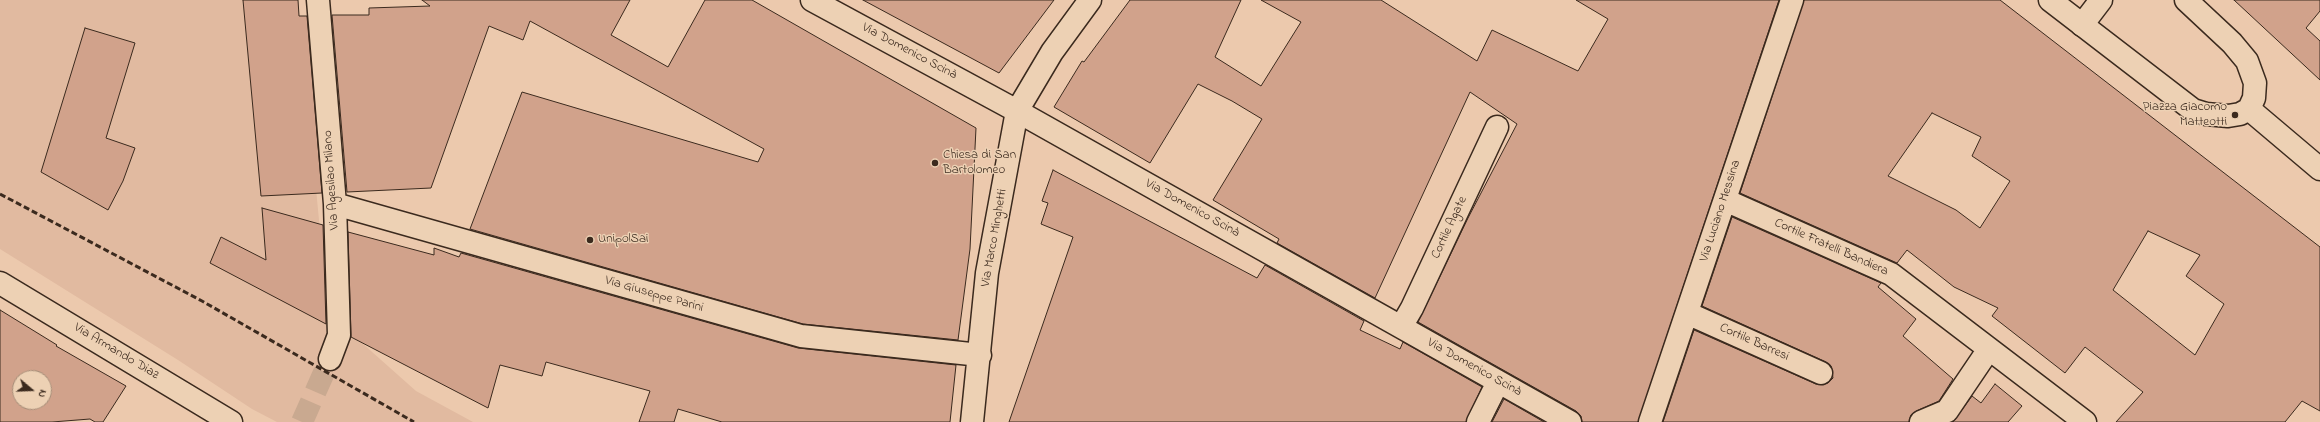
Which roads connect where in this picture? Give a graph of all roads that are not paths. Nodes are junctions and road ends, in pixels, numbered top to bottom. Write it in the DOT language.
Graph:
graph roads {
  1 [pos="318,0"];
  2 [pos="812,0"];
  3 [pos="1090,0"];
  4 [pos="1792,0"];
  5 [pos="2050,0"];
  6 [pos="2101,0"];
  7 [pos="2186,0"];
  8 [pos="2082,25"];
  9 [pos="2249,109"];
  10 [pos="1017,111"];
  11 [pos="1497,128"];
  12 [pos="2320,169"];
  13 [pos="1725,200"];
  14 [pos="335,204"];
  15 [pos="0,283"];
  16 [pos="1687,313"];
  17 [pos="1401,326"];
  18 [pos="1989,349"];
  19 [pos="980,355"];
  20 [pos="330,359"];
  21 [pos="1821,374"];
  22 [pos="1498,382"];
  23 [pos="231,422"];
  24 [pos="972,422"];
  25 [pos="1478,422"];
  26 [pos="1570,422"];
  27 [pos="1650,422"];
  28 [pos="1920,422"];
  29 [pos="2085,422"];
  1 -- 14 [label="street, Via Agesilao Milano"];
  2 -- 10 [label="street, Via Domenico Scinà"];
  3 -- 10 [label="street, Via Marco Minghetti"];
  4 -- 13 [label="street, Via Luciano Messina"];
  5 -- 8 [label="street"];
  6 -- 8 [label="street"];
  7 -- 9 [label="street"];
  8 -- 9 [label="street"];
  9 -- 12 [label="street"];
  10 -- 17 [label="street, Via Domenico Scinà"];
  10 -- 19 [label="street, Via Marco Minghetti"];
  11 -- 17 [label="street, Cortile Agate"];
  13 -- 16 [label="street, Via Luciano Messina"];
  13 -- 18 [label="street, Cortile Fratelli Bandiera"];
  14 -- 19 [label="street, Via Giuseppe Parini"];
  14 -- 20 [label="street, Via Agesilao Milano"];
  15 -- 23 [label="street, Via Armando Diaz"];
  16 -- 21 [label="street, Cortile Barresi"];
  16 -- 27 [label="street, Via Luciano Messina"];
  17 -- 22 [label="street, Via Domenico Scinà"];
  18 -- 28 [label="street"];
  18 -- 29 [label="street, Cortile Fratelli Bandiera"];
  19 -- 24 [label="street, Via Marco Minghetti"];
  22 -- 25 [label="street"];
  22 -- 26 [label="street, Via Domenico Scinà"];
}
